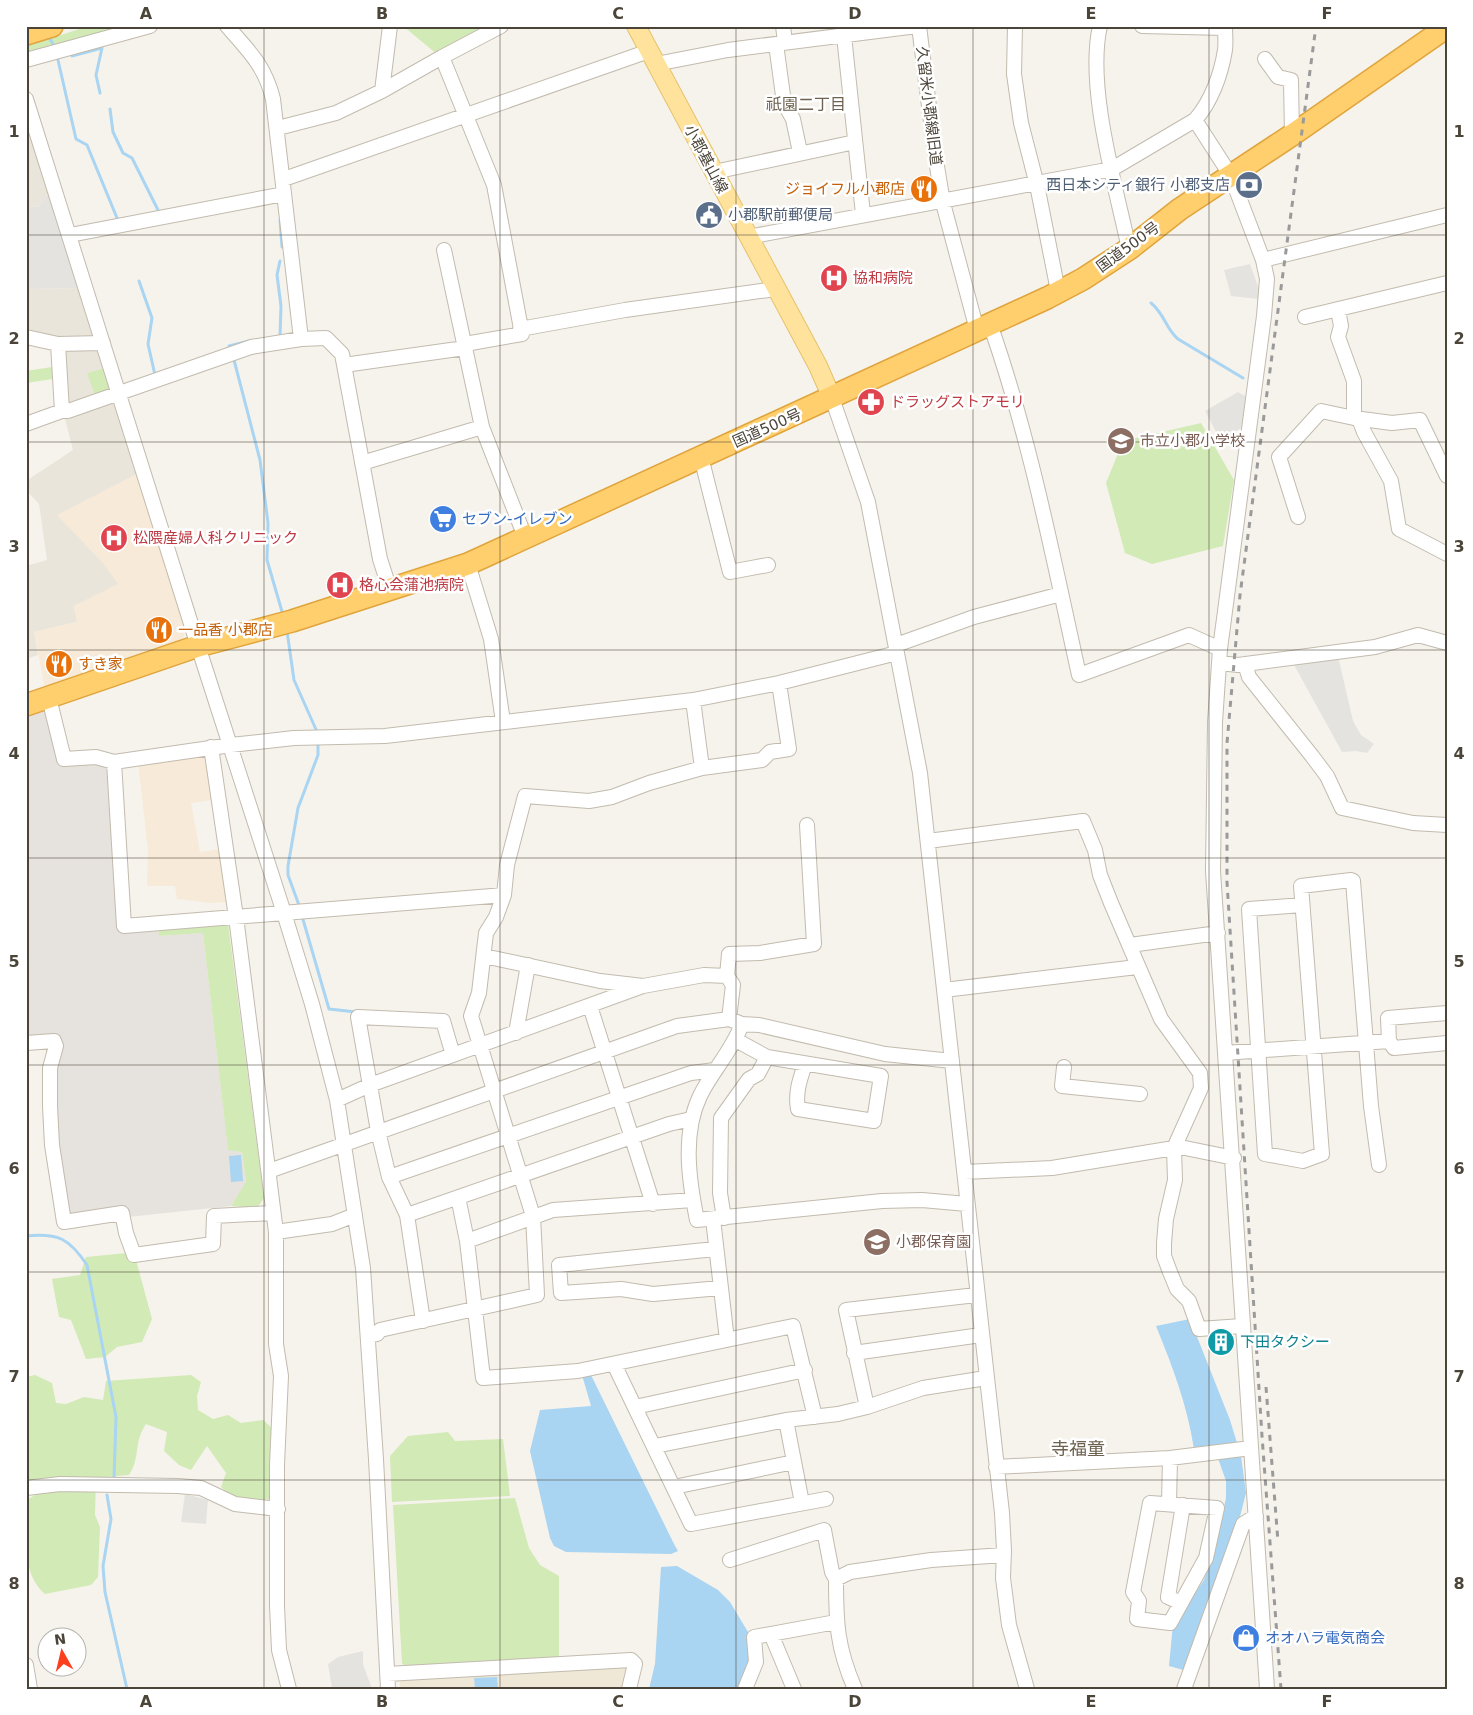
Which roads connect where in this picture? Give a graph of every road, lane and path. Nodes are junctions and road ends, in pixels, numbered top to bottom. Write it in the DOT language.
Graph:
graph roads {
  1 [pos="52,26"];
  2 [pos="150,26"];
  3 [pos="227,26"];
  4 [pos="390,26"];
  5 [pos="501,26"];
  6 [pos="636,26"];
  7 [pos="783,26"];
  8 [pos="918,26"];
  9 [pos="1015,26"];
  10 [pos="1100,26"];
  11 [pos="1142,26"];
  12 [pos="1225,27"];
  13 [pos="1440,29"];
  14 [pos="846,32"];
  15 [pos="26,34"];
  16 [pos="780,43"];
  17 [pos="652,57"];
  18 [pos="442,58"];
  19 [pos="1265,59"];
  20 [pos="26,60"];
  21 [pos="382,91"];
  22 [pos="26,99"];
  23 [pos="466,115"];
  24 [pos="1195,120"];
  25 [pos="278,128"];
  26 [pos="1292,135"];
  27 [pos="855,142"];
  28 [pos="800,152"];
  29 [pos="1112,169"];
  30 [pos="714,172"];
  31 [pos="1231,176"];
  32 [pos="284,179"];
  33 [pos="1037,185"];
  34 [pos="284,194"];
  35 [pos="943,202"];
  36 [pos="863,214"];
  37 [pos="1447,215"];
  38 [pos="70,235"];
  39 [pos="748,237"];
  40 [pos="1129,249"];
  41 [pos="444,250"];
  42 [pos="1262,260"];
  43 [pos="1447,283"];
  44 [pos="775,289"];
  45 [pos="1058,291"];
  46 [pos="1338,310"];
  47 [pos="1305,317"];
  48 [pos="984,327"];
  49 [pos="520,329"];
  50 [pos="26,337"];
  51 [pos="301,339"];
  52 [pos="103,343"];
  53 [pos="58,344"];
  54 [pos="465,346"];
  55 [pos="344,365"];
  56 [pos="119,394"];
  57 [pos="832,398"];
  58 [pos="62,411"];
  59 [pos="1357,418"];
  60 [pos="26,424"];
  61 [pos="482,427"];
  62 [pos="701,457"];
  63 [pos="362,463"];
  64 [pos="1447,476"];
  65 [pos="1298,517"];
  66 [pos="526,537"];
  67 [pos="1447,554"];
  68 [pos="468,564"];
  69 [pos="768,564"];
  70 [pos="390,590"];
  71 [pos="1061,594"];
  72 [pos="1447,643"];
  73 [pos="198,646"];
  74 [pos="897,649"];
  75 [pos="1220,656"];
  76 [pos="1245,664"];
  77 [pos="778,683"];
  78 [pos="49,698"];
  79 [pos="693,700"];
  80 [pos="26,705"];
  81 [pos="503,722"];
  82 [pos="230,744"];
  83 [pos="211,747"];
  84 [pos="114,762"];
  85 [pos="702,768"];
  86 [pos="1447,824"];
  87 [pos="807,825"];
  88 [pos="928,840"];
  89 [pos="504,895"];
  90 [pos="1302,905"];
  91 [pos="284,913"];
  92 [pos="236,917"];
  93 [pos="1218,933"];
  94 [pos="1130,944"];
  95 [pos="484,956"];
  96 [pos="528,965"];
  97 [pos="1138,967"];
  98 [pos="727,976"];
  99 [pos="642,986"];
  100 [pos="944,990"];
  101 [pos="590,1006"];
  102 [pos="1447,1013"];
  103 [pos="736,1022"];
  104 [pos="516,1033"];
  105 [pos="736,1040"];
  106 [pos="1390,1041"];
  107 [pos="26,1043"];
  108 [pos="1365,1043"];
  109 [pos="1447,1043"];
  110 [pos="479,1046"];
  111 [pos="1313,1048"];
  112 [pos="1258,1051"];
  113 [pos="604,1053"];
  114 [pos="1225,1053"];
  115 [pos="453,1055"];
  116 [pos="767,1056"];
  117 [pos="952,1061"];
  118 [pos="805,1064"];
  119 [pos="1064,1067"];
  120 [pos="715,1070"];
  121 [pos="370,1085"];
  122 [pos="495,1092"];
  123 [pos="1140,1094"];
  124 [pos="618,1098"];
  125 [pos="337,1100"];
  126 [pos="691,1119"];
  127 [pos="378,1131"];
  128 [pos="508,1135"];
  129 [pos="631,1137"];
  130 [pos="345,1143"];
  131 [pos="1174,1148"];
  132 [pos="1234,1158"];
  133 [pos="1379,1165"];
  134 [pos="269,1170"];
  135 [pos="964,1172"];
  136 [pos="521,1176"];
  137 [pos="389,1177"];
  138 [pos="458,1198"];
  139 [pos="693,1200"];
  140 [pos="652,1204"];
  141 [pos="967,1204"];
  142 [pos="272,1213"];
  143 [pos="355,1215"];
  144 [pos="407,1215"];
  145 [pos="533,1216"];
  146 [pos="719,1219"];
  147 [pos="276,1232"];
  148 [pos="467,1241"];
  149 [pos="715,1250"];
  150 [pos="720,1288"];
  151 [pos="976,1295"];
  152 [pos="476,1309"];
  153 [pos="423,1321"];
  154 [pos="1242,1326"];
  155 [pos="981,1335"];
  156 [pos="368,1336"];
  157 [pos="727,1340"];
  158 [pos="854,1353"];
  159 [pos="614,1364"];
  160 [pos="805,1370"];
  161 [pos="986,1378"];
  162 [pos="635,1407"];
  163 [pos="867,1407"];
  164 [pos="816,1417"];
  165 [pos="786,1420"];
  166 [pos="655,1446"];
  167 [pos="1251,1448"];
  168 [pos="1170,1458"];
  169 [pos="794,1462"];
  170 [pos="996,1467"];
  171 [pos="674,1487"];
  172 [pos="26,1488"];
  173 [pos="826,1499"];
  174 [pos="802,1503"];
  175 [pos="1169,1504"];
  176 [pos="1183,1505"];
  177 [pos="278,1509"];
  178 [pos="1256,1516"];
  179 [pos="1004,1555"];
  180 [pos="730,1560"];
  181 [pos="836,1579"];
  182 [pos="1181,1603"];
  183 [pos="836,1622"];
  184 [pos="771,1634"];
  185 [pos="26,1665"];
  186 [pos="387,1674"];
  187 [pos="30,1689"];
  188 [pos="289,1689"];
  189 [pos="388,1689"];
  190 [pos="629,1689"];
  191 [pos="745,1689"];
  192 [pos="794,1689"];
  193 [pos="855,1689"];
  194 [pos="1028,1689"];
  195 [pos="1184,1689"];
  196 [pos="1268,1689"];
  1 -- 15 [label="highway"];
  2 -- 20 [label="street"];
  3 -- 25 [label="street"];
  4 -- 21 [label="street"];
  5 -- 18 [label="street"];
  6 -- 17 [label="main road, 小郡基山線"];
  7 -- 16 [label="street"];
  8 -- 14 [label="street"];
  8 -- 35 [label="street, 久留米小郡線旧道"];
  9 -- 33 [label="street"];
  10 -- 29 [label="street"];
  11 -- 12 [label="street"];
  12 -- 24 [label="street"];
  13 -- 26 [label="highway, 国道500号"];
  14 -- 16 [label="street"];
  14 -- 27 [label="street"];
  16 -- 17 [label="street"];
  16 -- 28 [label="street"];
  17 -- 23 [label="street"];
  17 -- 30 [label="main road, 小郡基山線"];
  18 -- 21 [label="street"];
  18 -- 23 [label="street"];
  19 -- 26 [label="street"];
  21 -- 25 [label="street"];
  22 -- 38 [label="street"];
  23 -- 32 [label="street"];
  23 -- 49 [label="street"];
  24 -- 29 [label="street"];
  24 -- 31 [label="street"];
  25 -- 32 [label="street"];
  26 -- 31 [label="highway, 国道500号"];
  27 -- 28 [label="street"];
  27 -- 36 [label="street"];
  28 -- 30 [label="street"];
  29 -- 33 [label="street"];
  29 -- 40 [label="street"];
  30 -- 39 [label="main road, 小郡基山線"];
  31 -- 40 [label="highway, 国道500号"];
  31 -- 42 [label="street"];
  32 -- 34 [label="street"];
  33 -- 35 [label="street"];
  33 -- 45 [label="street"];
  34 -- 38 [label="street"];
  34 -- 51 [label="street"];
  35 -- 36 [label="street"];
  35 -- 48 [label="street, 久留米小郡線旧道"];
  36 -- 39 [label="street"];
  37 -- 42 [label="street"];
  38 -- 52 [label="street"];
  39 -- 44 [label="main road, 小郡基山線"];
  40 -- 45 [label="highway, 国道500号"];
  41 -- 54 [label="street"];
  42 -- 75 [label="street"];
  43 -- 46 [label="street"];
  44 -- 49 [label="street"];
  44 -- 57 [label="main road, 小郡基山線"];
  45 -- 48 [label="highway, 国道500号"];
  46 -- 47 [label="street"];
  46 -- 59 [label="street"];
  48 -- 57 [label="highway, 国道500号"];
  48 -- 71 [label="street, 久留米小郡線旧道"];
  49 -- 54 [label="street"];
  50 -- 53 [label="street"];
  51 -- 55 [label="street"];
  51 -- 56 [label="street"];
  52 -- 53 [label="street"];
  52 -- 56 [label="street"];
  53 -- 58 [label="street"];
  54 -- 55 [label="street"];
  54 -- 61 [label="street"];
  55 -- 63 [label="street"];
  56 -- 58 [label="street"];
  56 -- 73 [label="street"];
  57 -- 62 [label="highway, 国道500号"];
  57 -- 74 [label="street"];
  58 -- 60 [label="street"];
  59 -- 64 [label="street"];
  59 -- 65 [label="street"];
  59 -- 67 [label="street"];
  61 -- 63 [label="street"];
  61 -- 66 [label="street"];
  62 -- 66 [label="highway, 国道500号"];
  62 -- 69 [label="street"];
  63 -- 70 [label="street"];
  66 -- 68 [label="highway, 国道500号"];
  68 -- 70 [label="highway, 国道500号"];
  68 -- 81 [label="street"];
  70 -- 73 [label="highway, 国道500号"];
  71 -- 74 [label="street"];
  71 -- 75 [label="street, 久留米小郡線旧道"];
  72 -- 76 [label="street"];
  73 -- 78 [label="highway, 国道500号"];
  73 -- 82 [label="street"];
  74 -- 77 [label="street"];
  74 -- 88 [label="street"];
  75 -- 76 [label="street"];
  75 -- 93 [label="street"];
  76 -- 86 [label="street"];
  77 -- 79 [label="street"];
  77 -- 85 [label="street"];
  78 -- 80 [label="highway, 国道500号"];
  78 -- 84 [label="street"];
  79 -- 81 [label="street"];
  79 -- 85 [label="street"];
  81 -- 82 [label="street"];
  82 -- 83 [label="street"];
  82 -- 91 [label="street"];
  83 -- 84 [label="street"];
  83 -- 92 [label="street"];
  84 -- 92 [label="street"];
  85 -- 89 [label="street"];
  87 -- 98 [label="street"];
  88 -- 94 [label="street"];
  88 -- 100 [label="street"];
  89 -- 91 [label="street"];
  89 -- 95 [label="street"];
  90 -- 108 [label="street"];
  90 -- 111 [label="street"];
  90 -- 112 [label="street"];
  91 -- 92 [label="street"];
  91 -- 125 [label="street"];
  92 -- 134 [label="street"];
  93 -- 94 [label="street"];
  93 -- 114 [label="street"];
  94 -- 97 [label="street"];
  95 -- 96 [label="street"];
  95 -- 110 [label="street"];
  96 -- 99 [label="street"];
  96 -- 104 [label="street"];
  97 -- 100 [label="street"];
  97 -- 131 [label="street"];
  98 -- 99 [label="street"];
  98 -- 103 [label="street"];
  99 -- 101 [label="street"];
  100 -- 117 [label="street"];
  101 -- 104 [label="street"];
  101 -- 113 [label="street"];
  102 -- 106 [label="street"];
  103 -- 105 [label="street"];
  103 -- 113 [label="street"];
  103 -- 117 [label="street"];
  104 -- 110 [label="street"];
  105 -- 116 [label="street"];
  105 -- 120 [label="street"];
  106 -- 108 [label="street"];
  106 -- 109 [label="street"];
  107 -- 142 [label="street"];
  108 -- 111 [label="street"];
  108 -- 133 [label="street"];
  110 -- 115 [label="street"];
  110 -- 122 [label="street"];
  111 -- 112 [label="street"];
  111 -- 112 [label="street"];
  112 -- 114 [label="street"];
  113 -- 122 [label="street"];
  113 -- 124 [label="street"];
  114 -- 132 [label="street"];
  115 -- 121 [label="street"];
  115 -- 121 [label="street"];
  116 -- 118 [label="street"];
  116 -- 146 [label="street"];
  117 -- 135 [label="street"];
  118 -- 118 [label="street"];
  119 -- 123 [label="street"];
  120 -- 124 [label="street"];
  120 -- 126 [label="street"];
  121 -- 125 [label="street"];
  121 -- 127 [label="street"];
  122 -- 127 [label="street"];
  122 -- 128 [label="street"];
  124 -- 128 [label="street"];
  124 -- 129 [label="street"];
  125 -- 130 [label="street"];
  126 -- 129 [label="street"];
  126 -- 139 [label="street"];
  127 -- 130 [label="street"];
  127 -- 137 [label="street"];
  128 -- 136 [label="street"];
  128 -- 137 [label="street"];
  129 -- 136 [label="street"];
  129 -- 140 [label="street"];
  130 -- 134 [label="street"];
  130 -- 143 [label="street"];
  131 -- 132 [label="street"];
  131 -- 135 [label="street"];
  131 -- 154 [label="street"];
  132 -- 154 [label="street"];
  134 -- 142 [label="street"];
  135 -- 141 [label="street"];
  136 -- 138 [label="street"];
  136 -- 145 [label="street"];
  137 -- 144 [label="street"];
  138 -- 144 [label="street"];
  138 -- 148 [label="street"];
  139 -- 140 [label="street"];
  139 -- 146 [label="street"];
  140 -- 145 [label="street"];
  141 -- 146 [label="street"];
  141 -- 151 [label="street"];
  142 -- 147 [label="street"];
  143 -- 147 [label="street"];
  143 -- 156 [label="street"];
  144 -- 153 [label="street"];
  145 -- 148 [label="street"];
  145 -- 152 [label="street"];
  146 -- 149 [label="street"];
  147 -- 177 [label="street"];
  148 -- 152 [label="street"];
  149 -- 150 [label="street"];
  149 -- 150 [label="street"];
  150 -- 157 [label="street"];
  151 -- 155 [label="street"];
  151 -- 158 [label="street"];
  152 -- 153 [label="street"];
  152 -- 159 [label="street"];
  153 -- 156 [label="street"];
  154 -- 167 [label="street"];
  155 -- 158 [label="street"];
  155 -- 161 [label="street"];
  156 -- 186 [label="street"];
  157 -- 159 [label="street"];
  157 -- 160 [label="street"];
  158 -- 163 [label="street"];
  159 -- 162 [label="street"];
  160 -- 162 [label="street"];
  160 -- 164 [label="street"];
  161 -- 163 [label="street"];
  161 -- 170 [label="street"];
  162 -- 166 [label="street"];
  163 -- 164 [label="street"];
  164 -- 165 [label="street"];
  165 -- 166 [label="street"];
  165 -- 169 [label="street"];
  166 -- 171 [label="street"];
  167 -- 168 [label="street"];
  167 -- 178 [label="street"];
  168 -- 170 [label="street"];
  168 -- 175 [label="street"];
  169 -- 171 [label="street"];
  169 -- 174 [label="street"];
  170 -- 179 [label="street"];
  171 -- 174 [label="street"];
  172 -- 177 [label="street"];
  173 -- 174 [label="street"];
  175 -- 176 [label="street"];
  175 -- 182 [label="street"];
  176 -- 182 [label="street"];
  176 -- 182 [label="street"];
  177 -- 188 [label="street"];
  178 -- 195 [label="street"];
  178 -- 196 [label="street"];
  179 -- 181 [label="street"];
  179 -- 194 [label="street"];
  180 -- 181 [label="street"];
  181 -- 183 [label="street"];
  183 -- 184 [label="street"];
  183 -- 193 [label="street"];
  184 -- 191 [label="street"];
  184 -- 192 [label="street"];
  185 -- 187 [label="street"];
  186 -- 189 [label="street"];
  186 -- 190 [label="street"];
}
